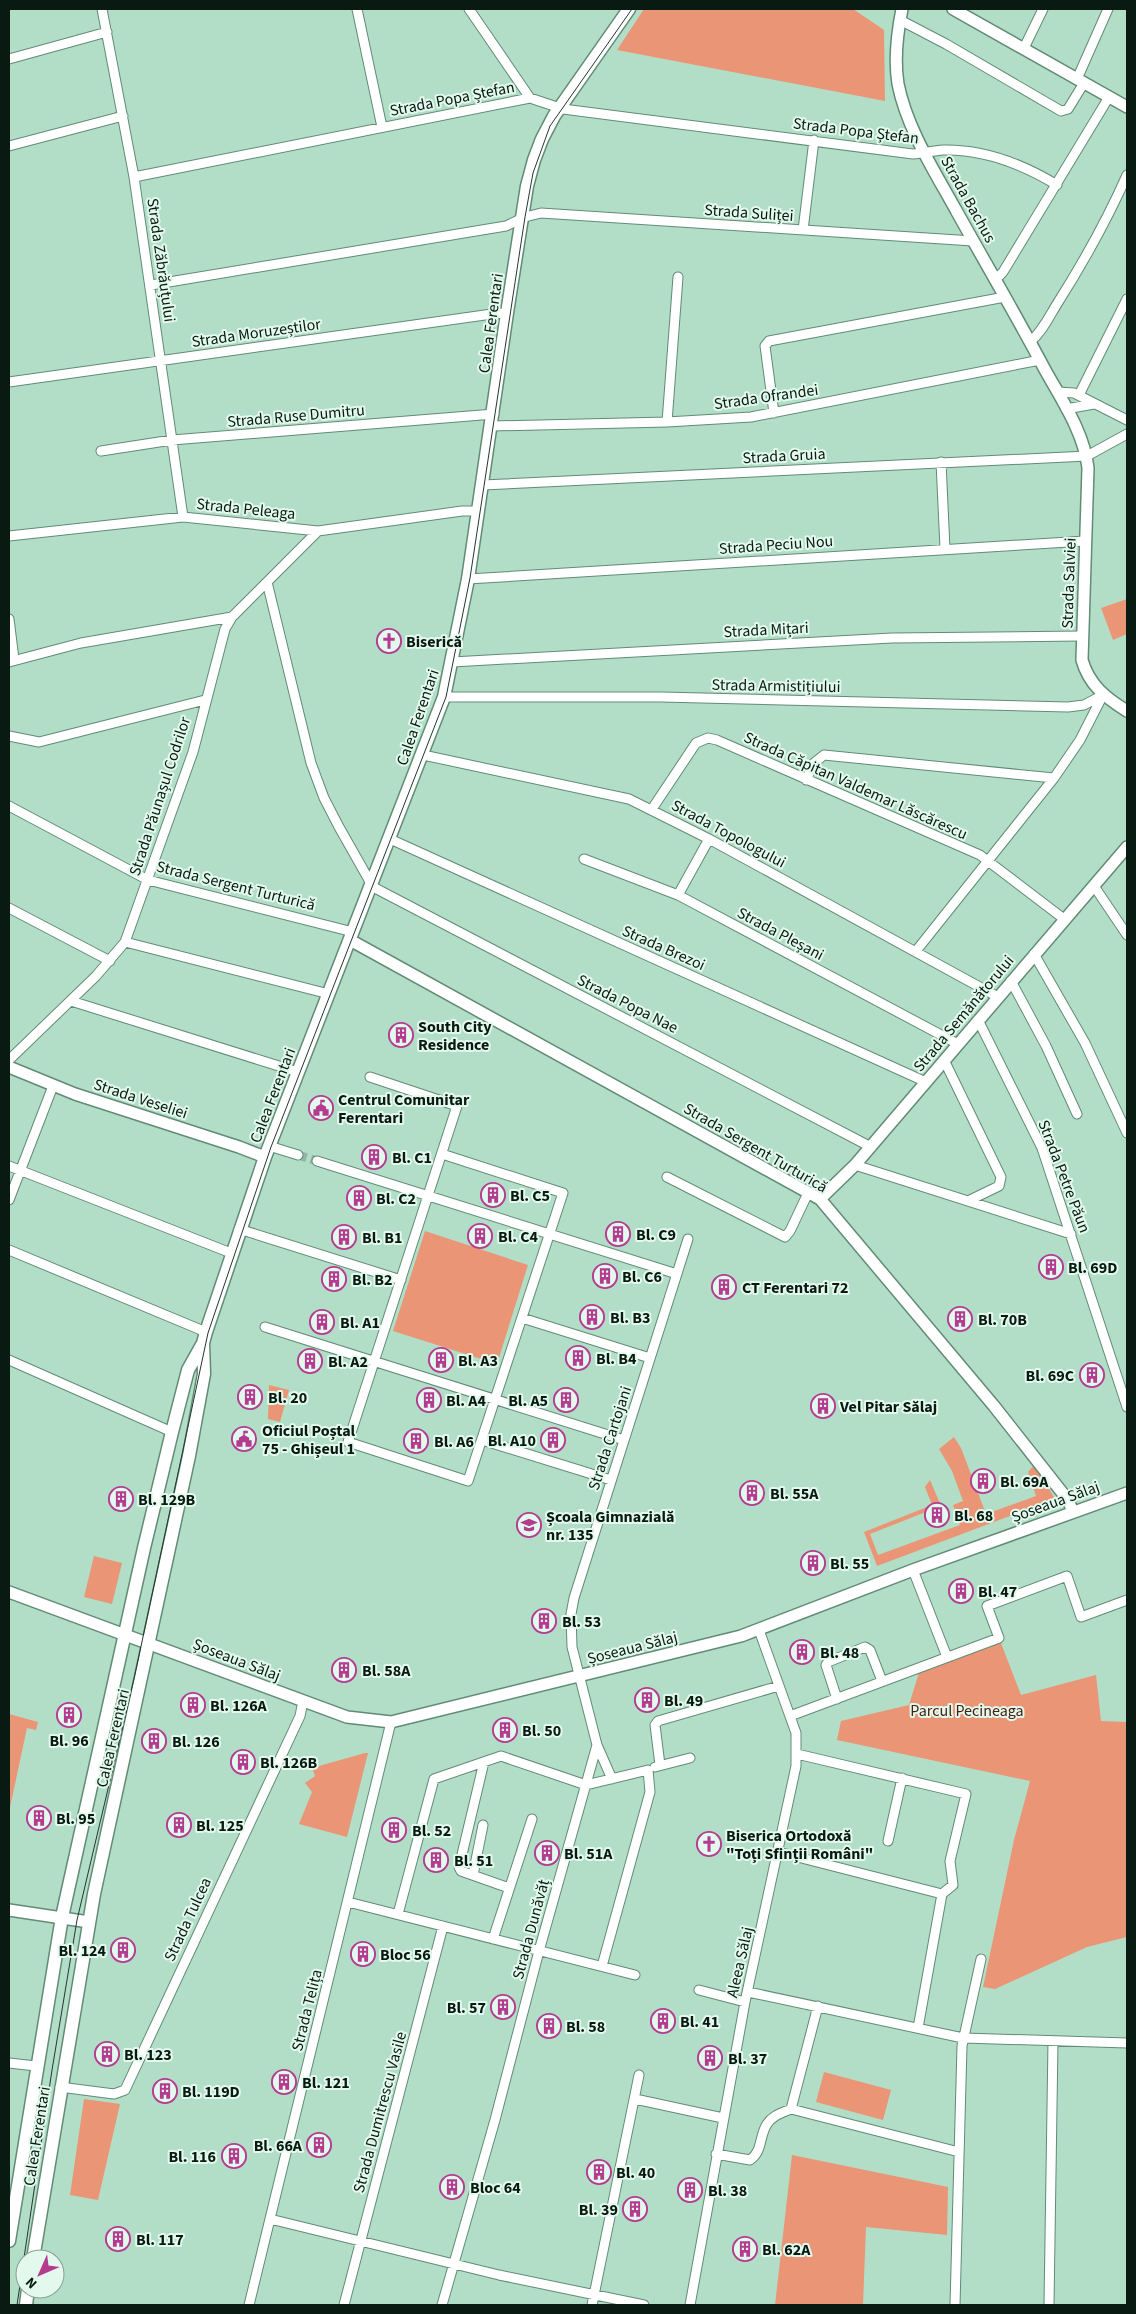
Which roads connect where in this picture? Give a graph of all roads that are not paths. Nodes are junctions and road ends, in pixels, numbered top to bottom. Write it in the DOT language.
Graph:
graph roads {
  1 [pos="102,9"];
  2 [pos="357,9"];
  3 [pos="470,9"];
  4 [pos="628,9"];
  5 [pos="954,9"];
  6 [pos="1043,9"];
  7 [pos="1108,9"];
  8 [pos="901,14"];
  9 [pos="107,32"];
  10 [pos="1024,48"];
  11 [pos="9,58"];
  12 [pos="1080,81"];
  13 [pos="530,98"];
  14 [pos="1109,98"];
  15 [pos="1127,105"];
  16 [pos="560,108"];
  17 [pos="123,116"];
  18 [pos="382,127"];
  19 [pos="814,140"];
  20 [pos="9,146"];
  21 [pos="925,153"];
  22 [pos="1127,175"];
  23 [pos="134,177"];
  24 [pos="1057,185"];
  25 [pos="523,218"];
  26 [pos="803,230"];
  27 [pos="973,241"];
  28 [pos="678,278"];
  29 [pos="996,280"];
  30 [pos="151,285"];
  31 [pos="1005,297"];
  32 [pos="1127,299"];
  33 [pos="507,313"];
  34 [pos="1030,342"];
  35 [pos="161,360"];
  36 [pos="1040,360"];
  37 [pos="9,382"];
  38 [pos="1058,392"];
  39 [pos="1079,395"];
  40 [pos="1094,404"];
  41 [pos="1066,409"];
  42 [pos="774,413"];
  43 [pos="493,420"];
  44 [pos="1127,420"];
  45 [pos="668,422"];
  46 [pos="1127,434"];
  47 [pos="172,440"];
  48 [pos="101,451"];
  49 [pos="1087,456"];
  50 [pos="941,462"];
  51 [pos="483,485"];
  52 [pos="479,510"];
  53 [pos="184,517"];
  54 [pos="318,531"];
  55 [pos="9,536"];
  56 [pos="1085,541"];
  57 [pos="945,549"];
  58 [pos="468,578"];
  59 [pos="267,582"];
  60 [pos="232,617"];
  61 [pos="9,619"];
  62 [pos="1082,636"];
  63 [pos="12,660"];
  64 [pos="452,662"];
  65 [pos="444,697"];
  66 [pos="1107,698"];
  67 [pos="205,700"];
  68 [pos="1127,711"];
  69 [pos="9,736"];
  70 [pos="423,755"];
  71 [pos="1054,778"];
  72 [pos="806,780"];
  73 [pos="9,806"];
  74 [pos="652,810"];
  75 [pos="709,839"];
  76 [pos="390,840"];
  77 [pos="1127,847"];
  78 [pos="584,859"];
  79 [pos="988,860"];
  80 [pos="148,880"];
  81 [pos="372,885"];
  82 [pos="1094,886"];
  83 [pos="678,895"];
  84 [pos="9,908"];
  85 [pos="1064,919"];
  86 [pos="1127,935"];
  87 [pos="352,936"];
  88 [pos="125,942"];
  89 [pos="916,950"];
  90 [pos="1034,954"];
  91 [pos="110,961"];
  92 [pos="1011,981"];
  93 [pos="329,994"];
  94 [pos="998,996"];
  95 [pos="71,1001"];
  96 [pos="978,1020"];
  97 [pos="958,1044"];
  98 [pos="9,1060"];
  99 [pos="944,1060"];
  100 [pos="9,1067"];
  101 [pos="298,1072"];
  102 [pos="370,1077"];
  103 [pos="926,1082"];
  104 [pos="53,1086"];
  105 [pos="1077,1114"];
  106 [pos="1127,1133"];
  107 [pos="871,1147"];
  108 [pos="267,1152"];
  109 [pos="442,1154"];
  110 [pos="298,1155"];
  111 [pos="317,1161"];
  112 [pos="855,1165"];
  113 [pos="9,1166"];
  114 [pos="20,1171"];
  115 [pos="667,1177"];
  116 [pos="808,1192"];
  117 [pos="428,1196"];
  118 [pos="820,1199"];
  119 [pos="9,1200"];
  120 [pos="970,1200"];
  121 [pos="240,1229"];
  122 [pos="549,1234"];
  123 [pos="1072,1234"];
  124 [pos="688,1239"];
  125 [pos="9,1250"];
  126 [pos="231,1253"];
  127 [pos="677,1274"];
  128 [pos="401,1280"];
  129 [pos="522,1318"];
  130 [pos="265,1327"];
  131 [pos="204,1337"];
  132 [pos="650,1358"];
  133 [pos="9,1360"];
  134 [pos="375,1361"];
  135 [pos="495,1399"];
  136 [pos="1127,1406"];
  137 [pos="172,1432"];
  138 [pos="482,1440"];
  139 [pos="624,1440"];
  140 [pos="611,1480"];
  141 [pos="1127,1493"];
  142 [pos="1073,1512"];
  143 [pos="913,1570"];
  144 [pos="9,1592"];
  145 [pos="1127,1600"];
  146 [pos="759,1630"];
  147 [pos="124,1634"];
  148 [pos="150,1644"];
  149 [pos="947,1657"];
  150 [pos="579,1677"];
  151 [pos="882,1681"];
  152 [pos="779,1686"];
  153 [pos="837,1699"];
  154 [pos="303,1701"];
  155 [pos="790,1716"];
  156 [pos="391,1722"];
  157 [pos="597,1745"];
  158 [pos="797,1754"];
  159 [pos="690,1758"];
  160 [pos="484,1762"];
  161 [pos="660,1765"];
  162 [pos="648,1770"];
  163 [pos="902,1778"];
  164 [pos="612,1779"];
  165 [pos="586,1785"];
  166 [pos="532,1819"];
  167 [pos="483,1825"];
  168 [pos="888,1840"];
  169 [pos="778,1852"];
  170 [pos="473,1875"];
  171 [pos="510,1888"];
  172 [pos="942,1894"];
  173 [pos="348,1902"];
  174 [pos="9,1910"];
  175 [pos="398,1914"];
  176 [pos="62,1917"];
  177 [pos="89,1922"];
  178 [pos="443,1926"];
  179 [pos="493,1938"];
  180 [pos="539,1951"];
  181 [pos="982,1958"];
  182 [pos="602,1966"];
  183 [pos="635,1975"];
  184 [pos="699,1990"];
  185 [pos="748,1992"];
  186 [pos="745,2002"];
  187 [pos="818,2006"];
  188 [pos="918,2028"];
  189 [pos="963,2038"];
  190 [pos="1053,2041"];
  191 [pos="1127,2043"];
  192 [pos="9,2063"];
  193 [pos="36,2066"];
  194 [pos="640,2075"];
  195 [pos="60,2087"];
  196 [pos="635,2099"];
  197 [pos="791,2109"];
  198 [pos="723,2118"];
  199 [pos="959,2152"];
  200 [pos="716,2154"];
  201 [pos="270,2219"];
  202 [pos="9,2241"];
  203 [pos="361,2241"];
  204 [pos="35,2249"];
  205 [pos="454,2264"];
  206 [pos="594,2296"];
  207 [pos="249,2305"];
  208 [pos="344,2305"];
  209 [pos="442,2305"];
  210 [pos="592,2305"];
  211 [pos="644,2305"];
  212 [pos="690,2305"];
  213 [pos="955,2305"];
  214 [pos="1049,2305"];
  1 -- 9 [label="street, Strada Zăbrăuțului"];
  2 -- 18 [label="street"];
  3 -- 13 [label="street"];
  4 -- 16 [label="main road, Calea Ferentari"];
  5 -- 10 [label="street"];
  6 -- 10 [label="street"];
  7 -- 12 [label="street"];
  8 -- 12 [label="street"];
  8 -- 21 [label="street, Strada Bachus"];
  9 -- 11 [label="street"];
  9 -- 17 [label="street, Strada Zăbrăuțului"];
  10 -- 12 [label="street"];
  12 -- 14 [label="street"];
  13 -- 16 [label="street, Strada Popa Ștefan"];
  13 -- 18 [label="street, Strada Popa Ștefan"];
  14 -- 15 [label="street"];
  14 -- 24 [label="street"];
  16 -- 19 [label="street, Strada Popa Ștefan"];
  16 -- 25 [label="main road, Calea Ferentari"];
  17 -- 20 [label="street"];
  17 -- 23 [label="street, Strada Zăbrăuțului"];
  18 -- 23 [label="street, Strada Popa Ștefan"];
  19 -- 21 [label="street, Strada Popa Ștefan"];
  19 -- 26 [label="street"];
  21 -- 24 [label="street, Strada Popa Ștefan"];
  21 -- 27 [label="street, Strada Bachus"];
  22 -- 34 [label="street"];
  23 -- 30 [label="street, Strada Zăbrăuțului"];
  24 -- 29 [label="street"];
  25 -- 26 [label="street, Strada Suliței"];
  25 -- 30 [label="street, Strada Suliței"];
  25 -- 33 [label="main road, Calea Ferentari"];
  26 -- 27 [label="street, Strada Suliței"];
  27 -- 29 [label="street, Strada Bachus"];
  28 -- 45 [label="street"];
  29 -- 31 [label="street, Strada Bachus"];
  30 -- 35 [label="street, Strada Zăbrăuțului"];
  31 -- 34 [label="street, Strada Bachus"];
  31 -- 42 [label="street"];
  32 -- 39 [label="street"];
  33 -- 35 [label="street, Strada Moruzeștilor"];
  33 -- 43 [label="main road, Calea Ferentari"];
  34 -- 36 [label="street, Strada Bachus"];
  35 -- 37 [label="street, Strada Moruzeștilor"];
  35 -- 47 [label="street, Strada Zăbrăuțului"];
  36 -- 38 [label="street, Strada Bachus"];
  36 -- 42 [label="street, Strada Ofrandei"];
  38 -- 39 [label="street"];
  38 -- 41 [label="street, Strada Bachus"];
  39 -- 40 [label="street"];
  40 -- 41 [label="street"];
  40 -- 44 [label="street"];
  41 -- 49 [label="street, Strada Bachus"];
  42 -- 45 [label="street, Strada Ofrandei"];
  43 -- 45 [label="street, Strada Ofrandei"];
  43 -- 47 [label="street, Strada Ruse Dumitru"];
  43 -- 51 [label="main road, Calea Ferentari"];
  46 -- 49 [label="street"];
  47 -- 48 [label="street, Strada Ruse Dumitru"];
  47 -- 53 [label="street, Strada Zăbrăuțului"];
  49 -- 50 [label="street, Strada Gruia"];
  49 -- 56 [label="street, Strada Salviei"];
  50 -- 51 [label="street, Strada Gruia"];
  50 -- 57 [label="street"];
  51 -- 52 [label="main road, Calea Ferentari"];
  52 -- 54 [label="street, Strada Peleaga"];
  52 -- 58 [label="main road, Calea Ferentari"];
  53 -- 54 [label="street, Strada Peleaga"];
  53 -- 55 [label="street, Strada Peleaga"];
  54 -- 59 [label="street, Strada Păunașul Codrilor"];
  56 -- 57 [label="street, Strada Peciu Nou"];
  56 -- 62 [label="street, Strada Salviei"];
  57 -- 58 [label="street, Strada Peciu Nou"];
  58 -- 64 [label="main road, Calea Ferentari"];
  59 -- 60 [label="street, Strada Păunașul Codrilor"];
  59 -- 81 [label="street"];
  60 -- 63 [label="street"];
  60 -- 67 [label="street, Strada Păunașul Codrilor"];
  61 -- 63 [label="street"];
  62 -- 64 [label="street, Strada Mițari"];
  62 -- 66 [label="street, Strada Salviei"];
  64 -- 65 [label="main road, Calea Ferentari"];
  65 -- 66 [label="street, Strada Armistițiului"];
  65 -- 70 [label="main road, Calea Ferentari"];
  66 -- 68 [label="street, Strada Salviei"];
  66 -- 71 [label="street"];
  67 -- 69 [label="street"];
  67 -- 80 [label="street, Strada Păunașul Codrilor"];
  70 -- 74 [label="street, Strada Topologului"];
  70 -- 76 [label="main road, Calea Ferentari"];
  71 -- 72 [label="street"];
  71 -- 79 [label="street"];
  72 -- 74 [label="street, Strada Căpitan Valdemar Lăscărescu"];
  72 -- 79 [label="street, Strada Căpitan Valdemar Lăscărescu"];
  73 -- 80 [label="street, Strada Sergent Turturică"];
  74 -- 75 [label="street, Strada Topologului"];
  75 -- 83 [label="street"];
  75 -- 89 [label="street, Strada Topologului"];
  76 -- 81 [label="main road, Calea Ferentari"];
  76 -- 103 [label="street, Strada Brezoi"];
  77 -- 82 [label="street, Strada Semănătorului"];
  78 -- 83 [label="street, Strada Pleșani"];
  79 -- 85 [label="street, Strada Căpitan Valdemar Lăscărescu"];
  79 -- 89 [label="street"];
  80 -- 87 [label="street, Strada Sergent Turturică"];
  80 -- 88 [label="street, Strada Păunașul Codrilor"];
  81 -- 87 [label="main road, Calea Ferentari"];
  81 -- 107 [label="street, Strada Popa Nae"];
  82 -- 85 [label="street, Strada Semănătorului"];
  82 -- 86 [label="street"];
  83 -- 97 [label="street, Strada Pleșani"];
  84 -- 91 [label="street"];
  85 -- 90 [label="street, Strada Semănătorului"];
  87 -- 93 [label="main road, Calea Ferentari"];
  87 -- 116 [label="street, Strada Sergent Turturică"];
  88 -- 91 [label="street, Strada Păunașul Codrilor"];
  88 -- 93 [label="street"];
  89 -- 94 [label="street, Strada Topologului"];
  90 -- 92 [label="street, Strada Semănătorului"];
  90 -- 106 [label="street"];
  91 -- 95 [label="street, Strada Păunașul Codrilor"];
  92 -- 94 [label="street, Strada Semănătorului"];
  92 -- 105 [label="street"];
  93 -- 101 [label="main road, Calea Ferentari"];
  94 -- 96 [label="street, Strada Semănătorului"];
  95 -- 98 [label="street, Strada Păunașul Codrilor"];
  95 -- 101 [label="street"];
  96 -- 97 [label="street, Strada Semănătorului"];
  96 -- 123 [label="street, Strada Petre Păun"];
  97 -- 99 [label="street, Strada Semănătorului"];
  99 -- 103 [label="street, Strada Semănătorului"];
  99 -- 120 [label="street"];
  100 -- 104 [label="street, Strada Veseliei"];
  101 -- 108 [label="main road, Calea Ferentari"];
  102 -- 109 [label="street"];
  103 -- 107 [label="street, Strada Semănătorului"];
  104 -- 108 [label="street, Strada Veseliei"];
  104 -- 114 [label="street"];
  107 -- 112 [label="street, Strada Semănătorului"];
  108 -- 110 [label="street"];
  108 -- 121 [label="main road, Calea Ferentari"];
  109 -- 117 [label="street"];
  109 -- 122 [label="street"];
  111 -- 117 [label="street"];
  112 -- 118 [label="street, Strada Semănătorului"];
  112 -- 120 [label="street"];
  113 -- 114 [label="street"];
  114 -- 119 [label="street"];
  114 -- 126 [label="street"];
  115 -- 116 [label="street"];
  116 -- 118 [label="street, Strada Sergent Turturică"];
  117 -- 122 [label="street"];
  117 -- 128 [label="street"];
  118 -- 142 [label="street, Strada Sergent Turturică"];
  120 -- 123 [label="street"];
  121 -- 126 [label="main road, Calea Ferentari"];
  121 -- 128 [label="street"];
  122 -- 127 [label="street"];
  122 -- 129 [label="street"];
  123 -- 136 [label="street, Strada Petre Păun"];
  124 -- 127 [label="street, Strada Cartojani"];
  125 -- 131 [label="street"];
  126 -- 131 [label="main road, Calea Ferentari"];
  127 -- 132 [label="street, Strada Cartojani"];
  128 -- 134 [label="street"];
  129 -- 132 [label="street"];
  129 -- 135 [label="street"];
  130 -- 134 [label="street"];
  131 -- 137 [label="main road, Calea Ferentari"];
  131 -- 148 [label="main road, Calea Ferentari"];
  132 -- 139 [label="street, Strada Cartojani"];
  133 -- 137 [label="street"];
  134 -- 135 [label="street"];
  134 -- 138 [label="street"];
  135 -- 138 [label="street"];
  135 -- 139 [label="street"];
  137 -- 147 [label="main road, Calea Ferentari"];
  138 -- 140 [label="street"];
  139 -- 140 [label="street, Strada Cartojani"];
  140 -- 150 [label="street, Strada Cartojani"];
  141 -- 142 [label="street, Șoseaua Sălaj"];
  142 -- 143 [label="street, Șoseaua Sălaj"];
  143 -- 146 [label="street, Șoseaua Sălaj"];
  143 -- 149 [label="street"];
  144 -- 147 [label="street, Șoseaua Sălaj"];
  145 -- 149 [label="street"];
  146 -- 150 [label="street, Șoseaua Sălaj"];
  146 -- 152 [label="street, Aleea Sălaj"];
  147 -- 148 [label="street, Șoseaua Sălaj"];
  147 -- 176 [label="main road, Calea Ferentari"];
  148 -- 154 [label="street, Șoseaua Sălaj"];
  148 -- 177 [label="main road, Calea Ferentari"];
  149 -- 151 [label="street"];
  150 -- 156 [label="street, Șoseaua Sălaj"];
  150 -- 157 [label="street"];
  151 -- 153 [label="street"];
  151 -- 153 [label="street"];
  152 -- 155 [label="street, Aleea Sălaj"];
  152 -- 161 [label="street"];
  153 -- 155 [label="street"];
  154 -- 156 [label="street, Șoseaua Sălaj"];
  154 -- 195 [label="street, Strada Tulcea"];
  155 -- 158 [label="street, Aleea Sălaj"];
  156 -- 173 [label="street, Strada Telița"];
  157 -- 164 [label="street"];
  157 -- 165 [label="street, Strada Dunăvăț"];
  158 -- 163 [label="street"];
  158 -- 169 [label="street, Aleea Sălaj"];
  159 -- 161 [label="street"];
  160 -- 165 [label="street"];
  160 -- 170 [label="street"];
  160 -- 175 [label="street"];
  161 -- 162 [label="street"];
  162 -- 164 [label="street"];
  162 -- 182 [label="street"];
  163 -- 168 [label="street"];
  163 -- 172 [label="street"];
  164 -- 165 [label="street"];
  165 -- 180 [label="street, Strada Dunăvăț"];
  166 -- 171 [label="street"];
  167 -- 170 [label="street"];
  169 -- 172 [label="street"];
  169 -- 185 [label="street, Aleea Sălaj"];
  170 -- 171 [label="street"];
  171 -- 179 [label="street"];
  172 -- 188 [label="street"];
  173 -- 175 [label="street"];
  173 -- 201 [label="street, Strada Telița"];
  174 -- 176 [label="street"];
  175 -- 178 [label="street"];
  176 -- 177 [label="street"];
  176 -- 193 [label="main road, Calea Ferentari"];
  177 -- 195 [label="main road, Calea Ferentari"];
  178 -- 179 [label="street"];
  178 -- 203 [label="street, Strada Dumitrescu Vasile"];
  179 -- 180 [label="street"];
  180 -- 182 [label="street"];
  180 -- 205 [label="street, Strada Dunăvăț"];
  181 -- 189 [label="street"];
  182 -- 183 [label="street"];
  184 -- 186 [label="street"];
  185 -- 186 [label="street, Aleea Sălaj"];
  185 -- 187 [label="street"];
  186 -- 198 [label="street, Aleea Sălaj"];
  187 -- 188 [label="street"];
  187 -- 197 [label="street"];
  188 -- 189 [label="street"];
  189 -- 190 [label="street"];
  189 -- 199 [label="street"];
  190 -- 191 [label="street"];
  190 -- 214 [label="street"];
  192 -- 193 [label="street"];
  193 -- 202 [label="main road, Calea Ferentari"];
  194 -- 196 [label="street"];
  195 -- 204 [label="main road, Calea Ferentari"];
  196 -- 198 [label="street"];
  196 -- 206 [label="street"];
  197 -- 199 [label="street"];
  197 -- 200 [label="street"];
  198 -- 200 [label="street, Aleea Sălaj"];
  199 -- 213 [label="street"];
  200 -- 212 [label="street, Aleea Sălaj"];
  201 -- 203 [label="street"];
  201 -- 207 [label="street, Strada Telița"];
  203 -- 205 [label="street"];
  203 -- 208 [label="street, Strada Dumitrescu Vasile"];
  205 -- 206 [label="street"];
  205 -- 209 [label="street, Strada Dunăvăț"];
  206 -- 210 [label="street"];
  206 -- 211 [label="street"];
}
